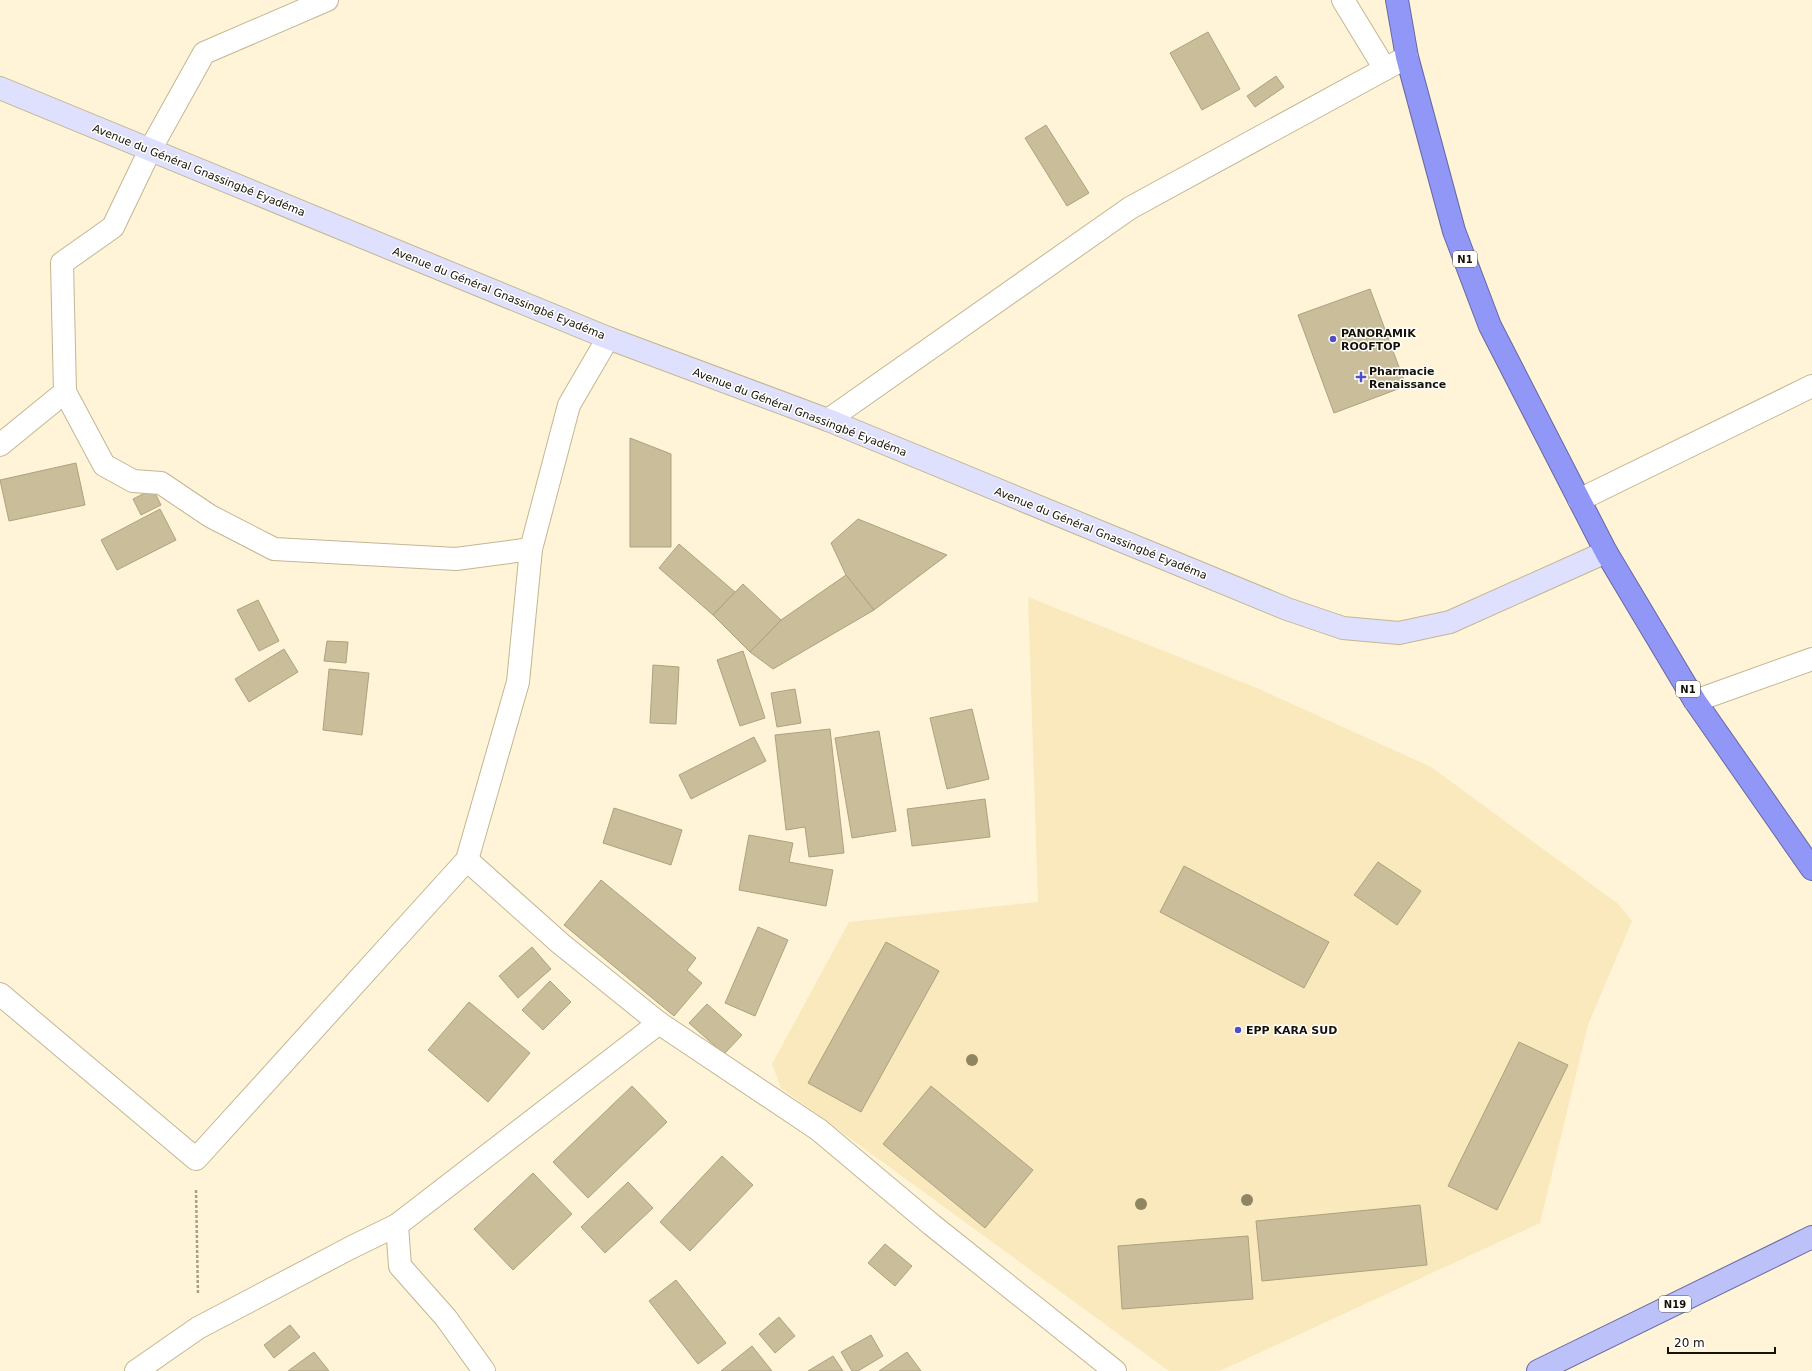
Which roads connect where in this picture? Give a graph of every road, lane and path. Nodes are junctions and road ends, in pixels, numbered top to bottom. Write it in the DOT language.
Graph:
graph roads {
  1 [pos="327,0"];
  2 [pos="1343,0"];
  3 [pos="1397,0"];
  4 [pos="1407,57"];
  5 [pos="1385,69"];
  6 [pos="0,88"];
  7 [pos="150,150"];
  8 [pos="608,338"];
  9 [pos="1812,386"];
  10 [pos="65,392"];
  11 [pos="828,420"];
  12 [pos="0,445"];
  13 [pos="1579,500"];
  14 [pos="531,549"];
  15 [pos="1606,552"];
  16 [pos="1812,659"];
  17 [pos="1695,701"];
  18 [pos="467,860"];
  19 [pos="1812,869"];
  20 [pos="0,994"];
  21 [pos="659,1023"];
  22 [pos="196,1159"];
  23 [pos="397,1225"];
  24 [pos="1812,1237"];
  25 [pos="198,1328"];
  26 [pos="136,1371"];
  27 [pos="484,1371"];
  28 [pos="1115,1371"];
  29 [pos="1538,1371"];
  1 -- 7 [label="street"];
  2 -- 5 [label="street"];
  3 -- 4 [label="highway, N1"];
  4 -- 5 [label="street"];
  4 -- 13 [label="highway, N1"];
  5 -- 11 [label="street"];
  6 -- 7 [label="main road, Avenue du Général Gnassingbé Eyadéma"];
  7 -- 8 [label="main road, Avenue du Général Gnassingbé Eyadéma"];
  7 -- 10 [label="street"];
  8 -- 11 [label="main road, Avenue du Général Gnassingbé Eyadéma"];
  8 -- 14 [label="street"];
  9 -- 13 [label="street"];
  10 -- 12 [label="street"];
  10 -- 14 [label="street"];
  11 -- 15 [label="main road, Avenue du Général Gnassingbé Eyadéma"];
  13 -- 15 [label="highway, N1"];
  14 -- 18 [label="street"];
  15 -- 17 [label="highway, N1"];
  16 -- 17 [label="street"];
  17 -- 19 [label="highway, N1"];
  18 -- 21 [label="street"];
  18 -- 22 [label="street"];
  20 -- 22 [label="street"];
  21 -- 23 [label="street"];
  21 -- 28 [label="street"];
  22 -- 25 [label="path"];
  23 -- 25 [label="street"];
  23 -- 27 [label="street"];
  24 -- 29 [label="main road, N19"];
  25 -- 26 [label="street"];
}
